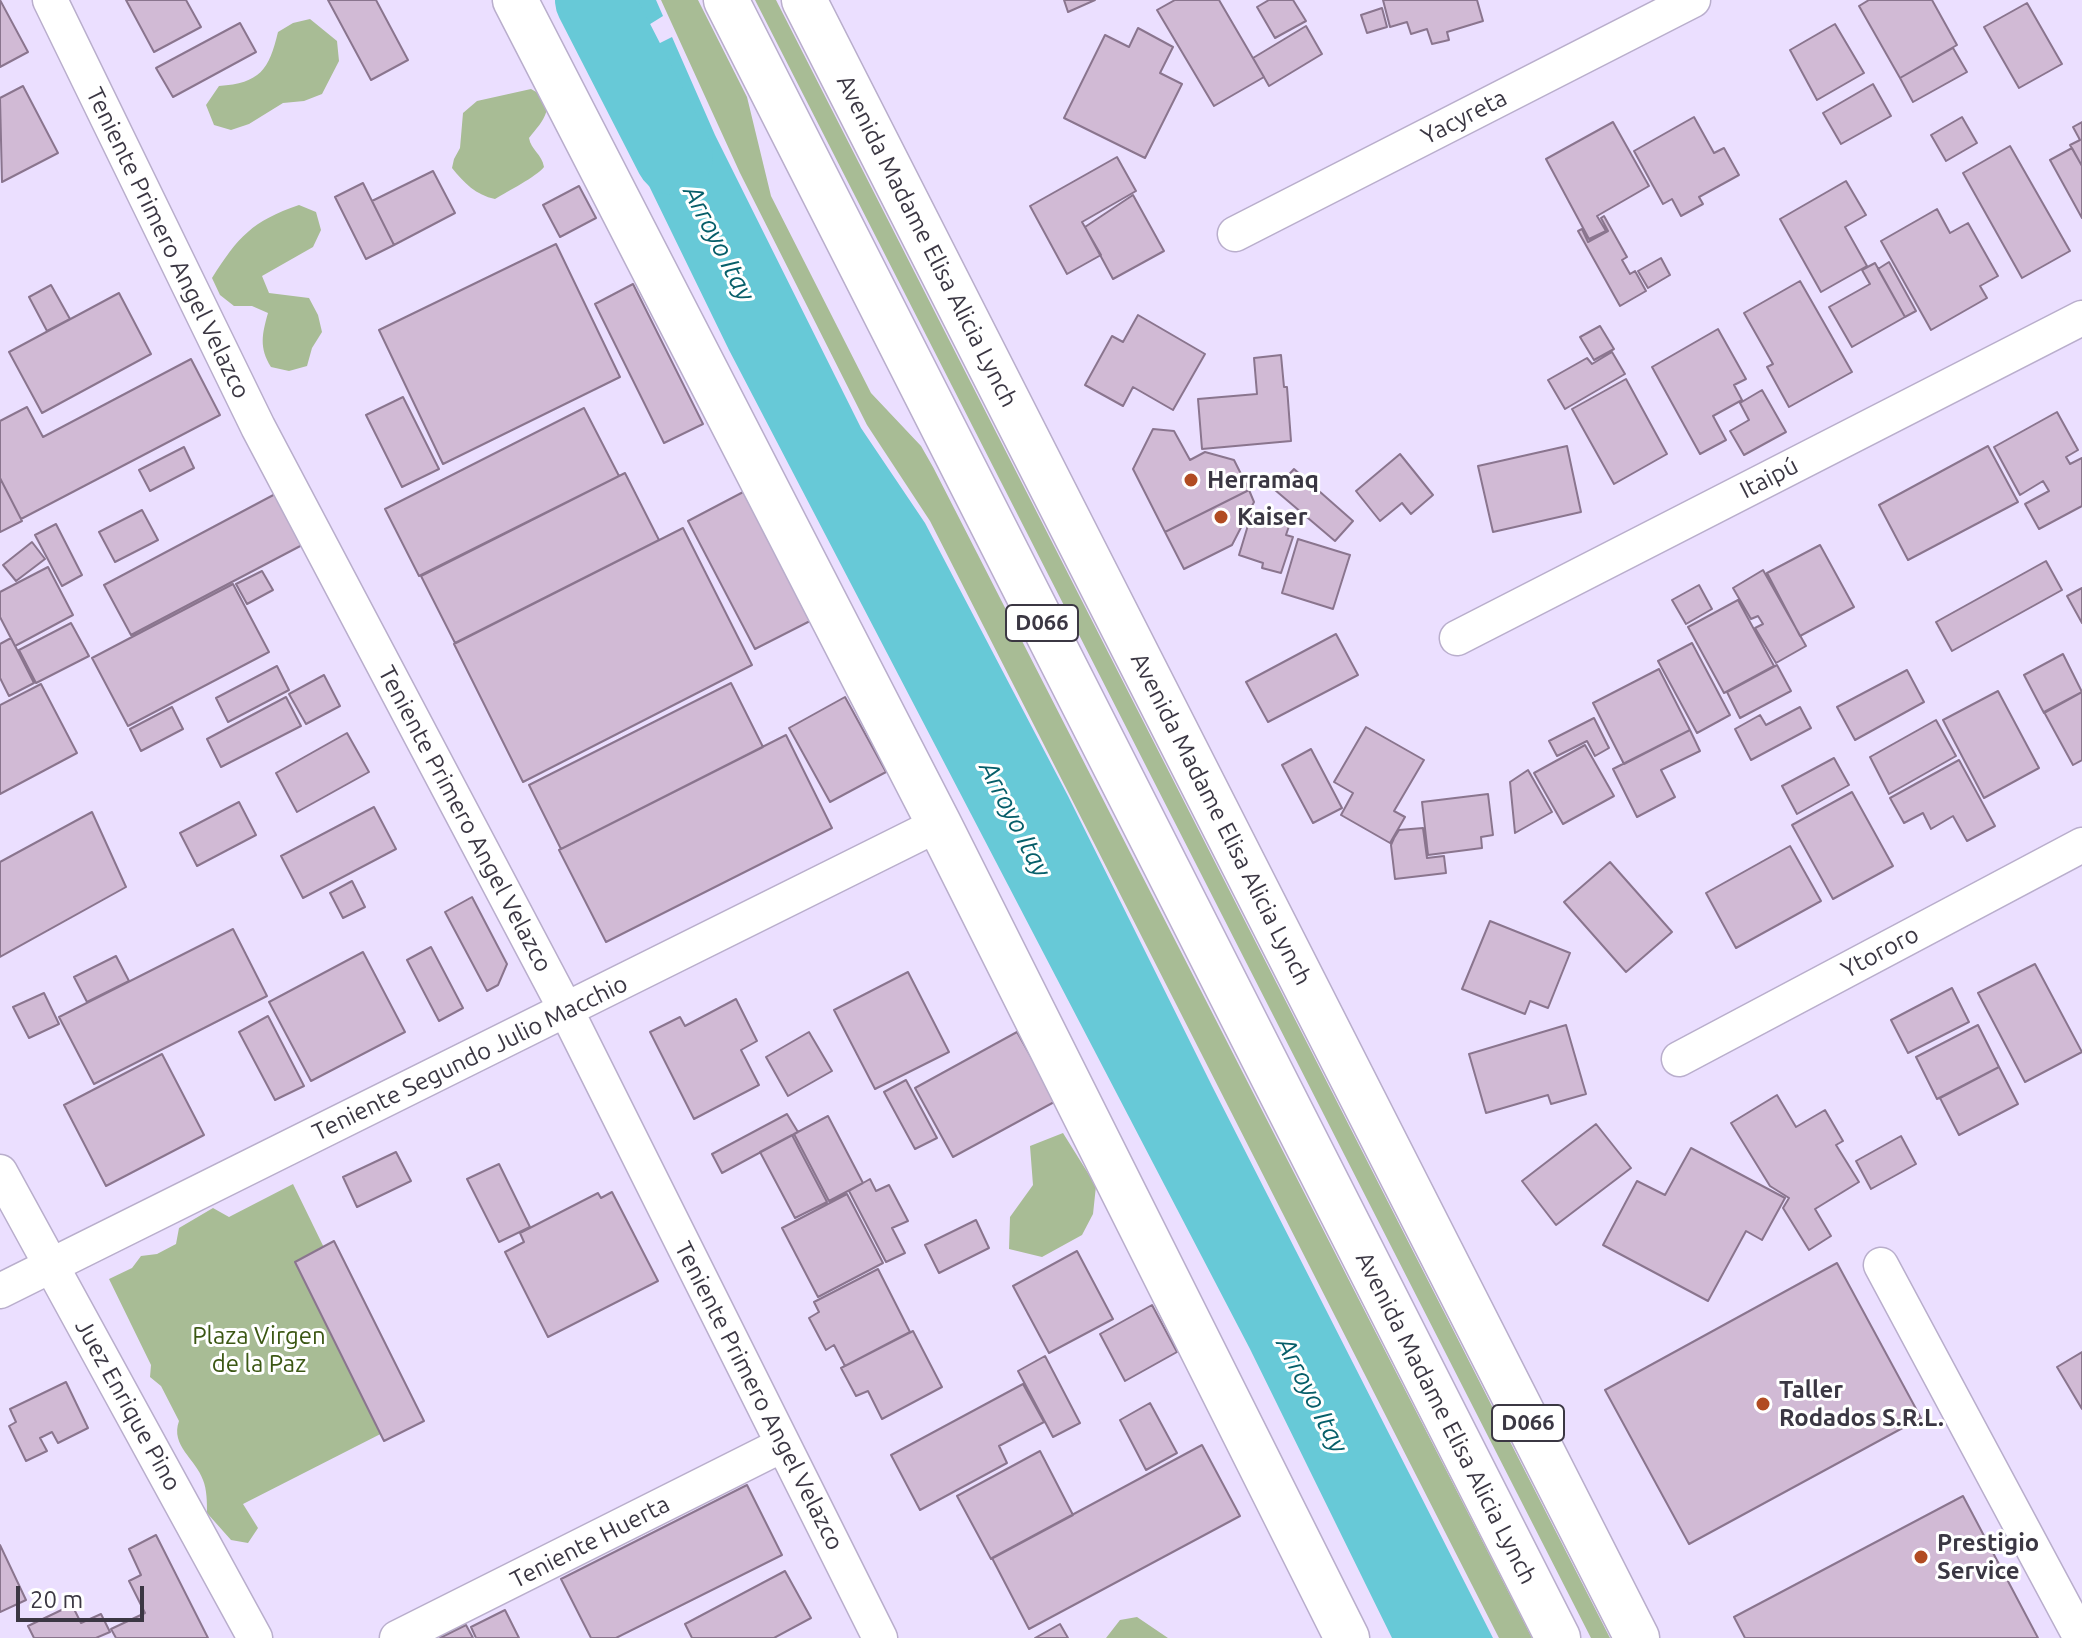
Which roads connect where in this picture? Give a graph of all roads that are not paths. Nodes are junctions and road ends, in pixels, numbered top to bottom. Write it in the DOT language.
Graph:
graph roads {
  1 [pos="50,0"];
  2 [pos="515,0"];
  3 [pos="726,0"];
  4 [pos="804,0"];
  5 [pos="1693,0"];
  6 [pos="1235,234"];
  7 [pos="2082,318"];
  8 [pos="1457,638"];
  9 [pos="939,824"];
  10 [pos="2082,845"];
  11 [pos="566,1010"];
  12 [pos="1679,1059"];
  13 [pos="0,1172"];
  14 [pos="1881,1265"];
  15 [pos="51,1266"];
  16 [pos="0,1291"];
  17 [pos="782,1445"];
  18 [pos="255,1638"];
  19 [pos="397,1638"];
  20 [pos="880,1638"];
  21 [pos="1347,1638"];
  22 [pos="1558,1638"];
  23 [pos="1637,1638"];
  24 [pos="2081,1638"];
  1 -- 11 [label="street, Teniente Primero Angel Velazco"];
  2 -- 9 [label="main road"];
  3 -- 22 [label="main road, Avenida Madame Elisa Alicia Lynch / D066"];
  4 -- 23 [label="main road, Avenida Madame Elisa Alicia Lynch / D066"];
  5 -- 6 [label="street, Yacyreta"];
  7 -- 8 [label="street, Itaipú"];
  9 -- 11 [label="street, Teniente Segundo Julio Macchio"];
  9 -- 21 [label="main road"];
  10 -- 12 [label="street, Ytororo"];
  11 -- 15 [label="street, Teniente Segundo Julio Macchio"];
  11 -- 17 [label="street, Teniente Primero Angel Velazco"];
  13 -- 15 [label="street, Juez Enrique Pino"];
  14 -- 24 [label="street"];
  15 -- 16 [label="street, Teniente Segundo Julio Macchio"];
  15 -- 18 [label="street, Juez Enrique Pino"];
  17 -- 19 [label="street, Teniente Huerta"];
  17 -- 20 [label="street, Teniente Primero Angel Velazco"];
}
